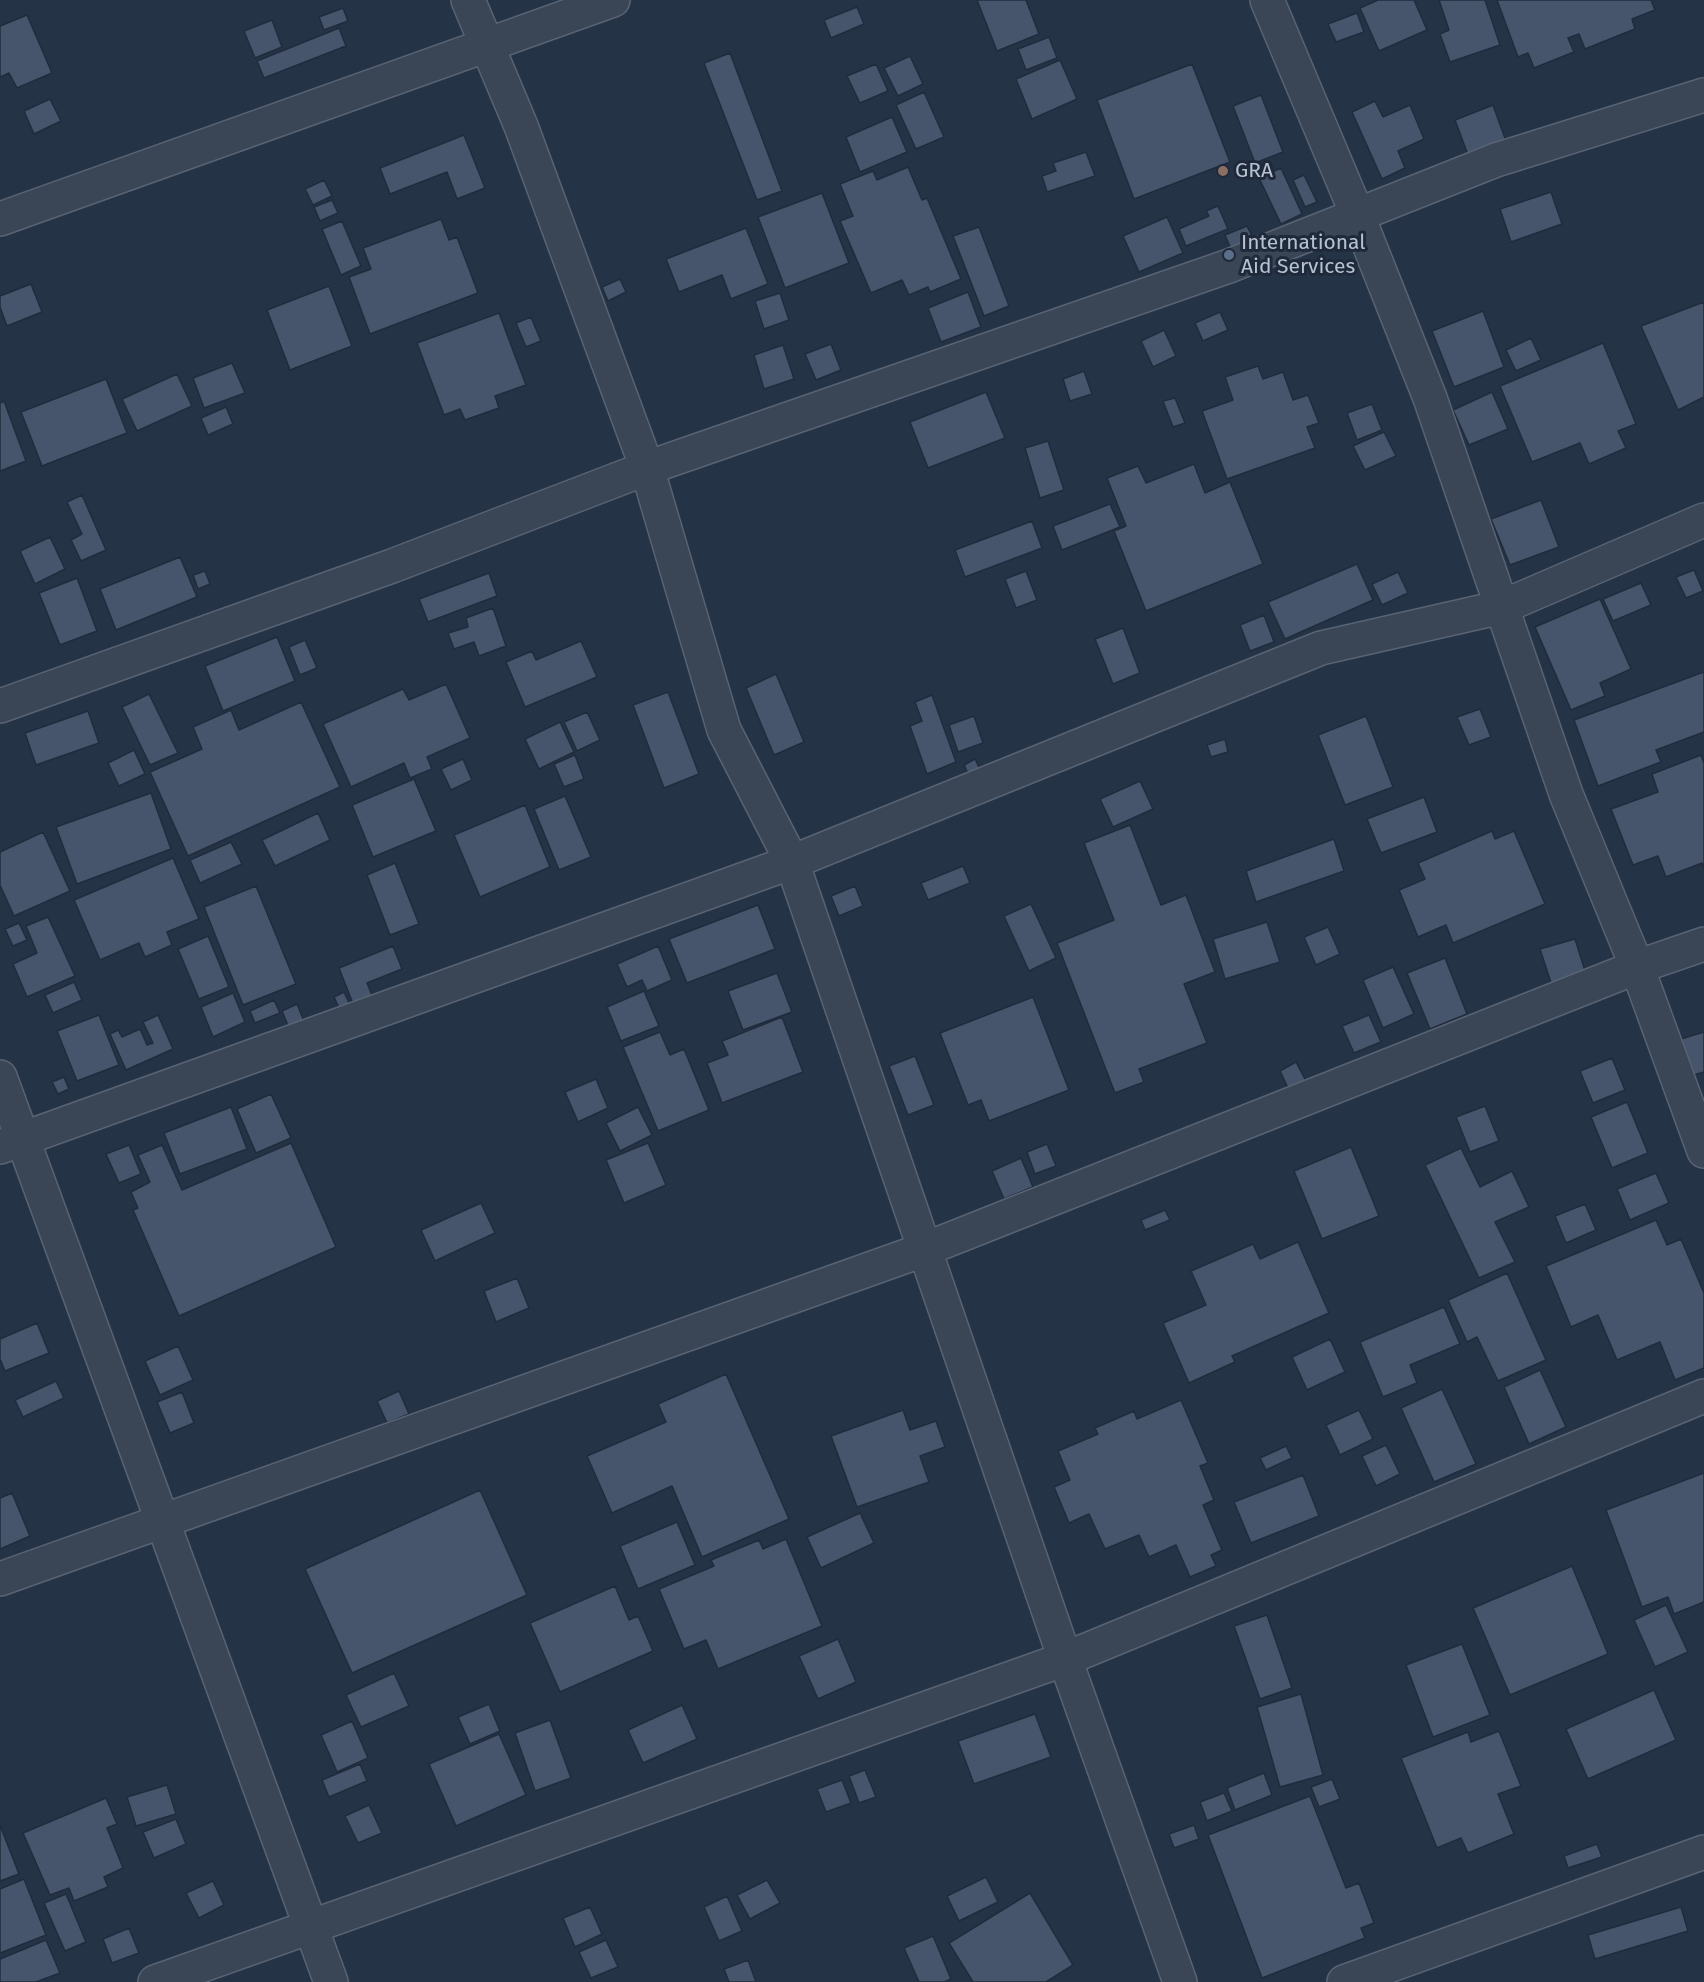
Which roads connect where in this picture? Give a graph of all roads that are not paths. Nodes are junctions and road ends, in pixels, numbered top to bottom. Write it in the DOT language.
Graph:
graph roads {
  1 [pos="468,0"];
  2 [pos="613,0"];
  3 [pos="1267,0"];
  4 [pos="489,44"];
  5 [pos="1704,95"];
  6 [pos="1357,214"];
  7 [pos="0,219"];
  8 [pos="647,468"];
  9 [pos="1704,520"];
  10 [pos="1502,607"];
  11 [pos="0,706"];
  12 [pos="792,862"];
  13 [pos="1704,944"];
  14 [pos="1637,967"];
  15 [pos="0,1077"];
  16 [pos="11,1143"];
  17 [pos="1704,1152"];
  18 [pos="923,1250"];
  19 [pos="1704,1396"];
  20 [pos="162,1520"];
  21 [pos="0,1579"];
  22 [pos="1065,1659"];
  23 [pos="1704,1852"];
  24 [pos="311,1927"];
  25 [pos="155,1982"];
  26 [pos="331,1982"];
  27 [pos="1180,1982"];
  28 [pos="1344,1982"];
  1 -- 4 [label="street"];
  2 -- 4 [label="street"];
  3 -- 6 [label="street"];
  4 -- 7 [label="street"];
  4 -- 8 [label="street"];
  5 -- 6 [label="street"];
  6 -- 8 [label="street"];
  6 -- 10 [label="street"];
  8 -- 11 [label="street"];
  8 -- 12 [label="street"];
  9 -- 10 [label="street"];
  10 -- 12 [label="street"];
  10 -- 14 [label="street"];
  12 -- 16 [label="street"];
  12 -- 18 [label="street"];
  13 -- 14 [label="street"];
  14 -- 17 [label="street"];
  14 -- 18 [label="street"];
  15 -- 16 [label="street"];
  16 -- 20 [label="street"];
  18 -- 20 [label="street"];
  18 -- 22 [label="street"];
  19 -- 22 [label="street"];
  20 -- 21 [label="street"];
  20 -- 24 [label="street"];
  22 -- 24 [label="street"];
  22 -- 27 [label="street"];
  23 -- 28 [label="street"];
  24 -- 25 [label="street"];
  24 -- 26 [label="street"];
}
